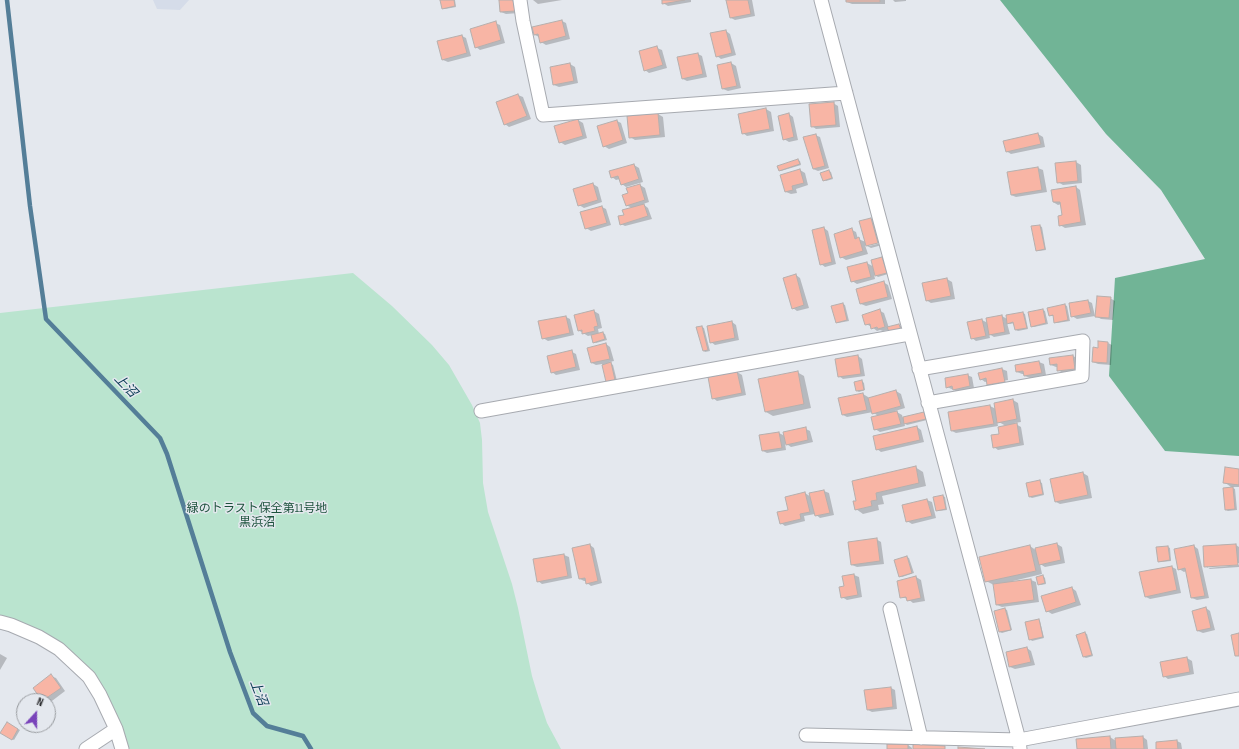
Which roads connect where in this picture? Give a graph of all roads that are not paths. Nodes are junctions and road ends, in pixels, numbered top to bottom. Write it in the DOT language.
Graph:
graph roads {
  1 [pos="520,0"];
  2 [pos="821,0"];
  3 [pos="846,93"];
  4 [pos="909,334"];
  5 [pos="919,369"];
  6 [pos="928,403"];
  7 [pos="481,411"];
  8 [pos="890,609"];
  9 [pos="0,622"];
  10 [pos="1239,699"];
  11 [pos="116,729"];
  12 [pos="806,735"];
  13 [pos="921,738"];
  14 [pos="1019,744"];
  15 [pos="86,749"];
  16 [pos="122,749"];
  1 -- 3 [label="street"];
  2 -- 3 [label="street"];
  3 -- 4 [label="street"];
  4 -- 5 [label="street"];
  4 -- 7 [label="street"];
  5 -- 6 [label="street"];
  5 -- 6 [label="street"];
  6 -- 14 [label="street"];
  8 -- 13 [label="street"];
  9 -- 11 [label="street"];
  10 -- 14 [label="street"];
  11 -- 15 [label="street"];
  11 -- 16 [label="street"];
  12 -- 13 [label="street"];
  13 -- 14 [label="street"];
}
